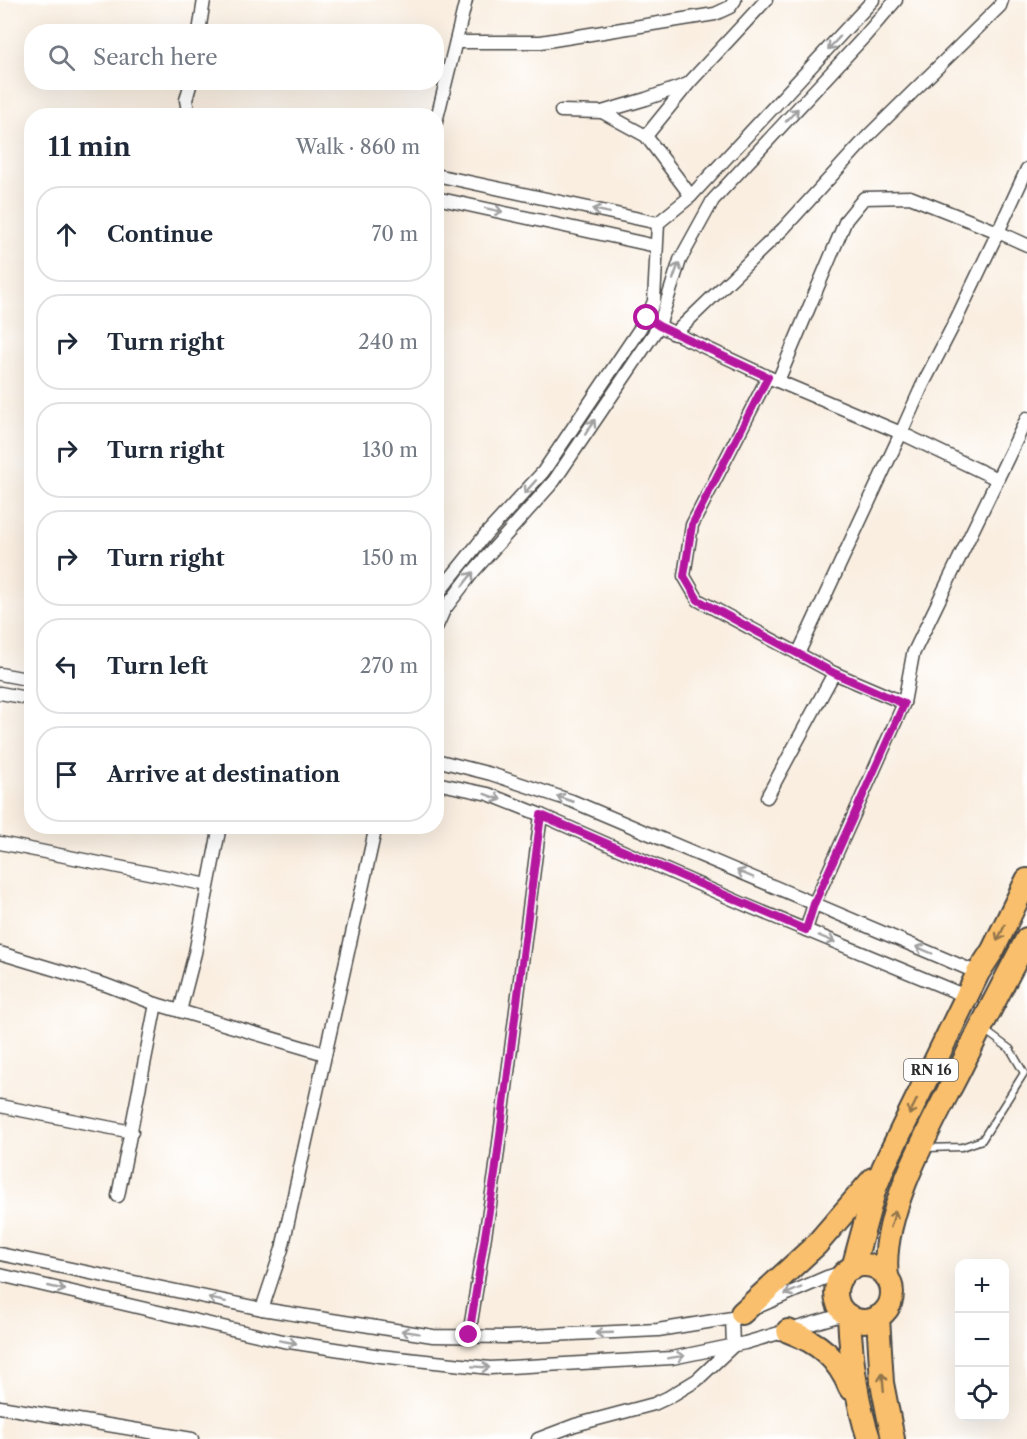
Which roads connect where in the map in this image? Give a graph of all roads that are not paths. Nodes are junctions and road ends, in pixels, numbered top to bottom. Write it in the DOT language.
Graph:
graph roads {
  1 [pos="204,0"];
  2 [pos="466,0"];
  3 [pos="735,0"];
  4 [pos="766,0"];
  5 [pos="873,0"];
  6 [pos="896,0"];
  7 [pos="1002,0"];
  8 [pos="200,24"];
  9 [pos="456,42"];
  10 [pos="689,83"];
  11 [pos="188,90"];
  12 [pos="444,90"];
  13 [pos="444,90"];
  14 [pos="188,108"];
  15 [pos="440,108"];
  16 [pos="561,111"];
  17 [pos="602,112"];
  18 [pos="646,136"];
  19 [pos="1027,169"];
  20 [pos="444,177"];
  21 [pos="691,196"];
  22 [pos="444,200"];
  23 [pos="658,223"];
  24 [pos="998,232"];
  25 [pos="1027,245"];
  26 [pos="656,246"];
  27 [pos="647,318"];
  28 [pos="659,326"];
  29 [pos="674,334"];
  30 [pos="773,379"];
  31 [pos="1027,418"];
  32 [pos="901,433"];
  33 [pos="997,479"];
  34 [pos="444,586"];
  35 [pos="444,610"];
  36 [pos="798,654"];
  37 [pos="834,673"];
  38 [pos="0,674"];
  39 [pos="24,678"];
  40 [pos="0,693"];
  41 [pos="24,698"];
  42 [pos="904,704"];
  43 [pos="444,762"];
  44 [pos="444,785"];
  45 [pos="767,796"];
  46 [pos="541,815"];
  47 [pos="218,834"];
  48 [pos="374,834"];
  49 [pos="0,843"];
  50 [pos="1027,880"];
  51 [pos="208,885"];
  52 [pos="814,904"];
  53 [pos="806,930"];
  54 [pos="1027,939"];
  55 [pos="0,953"];
  56 [pos="978,973"];
  57 [pos="968,997"];
  58 [pos="156,1004"];
  59 [pos="180,1011"];
  60 [pos="981,1028"];
  61 [pos="325,1054"];
  62 [pos="0,1106"];
  63 [pos="132,1132"];
  64 [pos="920,1148"];
  65 [pos="884,1166"];
  66 [pos="118,1196"];
  67 [pos="0,1254"];
  68 [pos="850,1269"];
  69 [pos="0,1275"];
  70 [pos="886,1277"];
  71 [pos="262,1309"];
  72 [pos="847,1315"];
  73 [pos="737,1316"];
  74 [pos="878,1317"];
  75 [pos="788,1331"];
  76 [pos="469,1335"];
  77 [pos="733,1346"];
  78 [pos="0,1407"];
  79 [pos="866,1429"];
  80 [pos="192,1439"];
  81 [pos="538,1439"];
  82 [pos="893,1439"];
  1 -- 8 [label="street"];
  2 -- 9 [label="street"];
  3 -- 9 [label="street"];
  4 -- 10 [label="street"];
  5 -- 21 [label="street, one-way"];
  28 -- 6 [label="street, one-way"];
  7 -- 29 [label="street"];
  9 -- 12 [label="street"];
  10 -- 17 [label="street"];
  10 -- 18 [label="street"];
  11 -- 14 [label="street"];
  13 -- 15 [label="street"];
  16 -- 17 [label="street"];
  17 -- 18 [label="street"];
  18 -- 21 [label="street"];
  19 -- 24 [label="street"];
  23 -- 20 [label="street, one-way"];
  21 -- 23 [label="street"];
  22 -- 26 [label="street, one-way"];
  23 -- 26 [label="street"];
  24 -- 25 [label="street"];
  24 -- 30 [label="street"];
  24 -- 32 [label="street"];
  26 -- 27 [label="street"];
  27 -- 28 [label="street"];
  27 -- 34 [label="street, one-way"];
  28 -- 29 [label="street"];
  35 -- 28 [label="street, one-way"];
  29 -- 30 [label="street"];
  30 -- 32 [label="street"];
  30 -- 36 [label="street"];
  31 -- 33 [label="street"];
  32 -- 33 [label="street"];
  32 -- 36 [label="street"];
  33 -- 42 [label="street"];
  36 -- 37 [label="street"];
  37 -- 42 [label="street"];
  37 -- 45 [label="street"];
  38 -- 39 [label="street"];
  40 -- 41 [label="street"];
  42 -- 52 [label="street"];
  52 -- 43 [label="street, one-way"];
  44 -- 46 [label="street, one-way"];
  46 -- 53 [label="street"];
  46 -- 76 [label="street"];
  47 -- 51 [label="street"];
  48 -- 61 [label="street"];
  49 -- 51 [label="street"];
  50 -- 56 [label="highway, RN 16, one-way"];
  51 -- 59 [label="street"];
  52 -- 53 [label="street"];
  56 -- 52 [label="street, one-way"];
  53 -- 57 [label="street, one-way"];
  54 -- 60 [label="highway, RN 16"];
  55 -- 58 [label="street"];
  56 -- 57 [label="highway, RN 16"];
  57 -- 65 [label="highway, RN 16, one-way"];
  58 -- 59 [label="street"];
  58 -- 63 [label="street"];
  59 -- 61 [label="street"];
  60 -- 64 [label="highway, RN 16"];
  60 -- 64 [label="lane"];
  61 -- 71 [label="street"];
  62 -- 63 [label="street"];
  63 -- 66 [label="street"];
  70 -- 64 [label="highway, RN 16, one-way"];
  65 -- 68 [label="highway, RN 16"];
  65 -- 73 [label="highway"];
  71 -- 67 [label="street, one-way"];
  68 -- 70 [label="highway"];
  68 -- 72 [label="highway"];
  68 -- 73 [label="street, one-way"];
  69 -- 77 [label="street, one-way"];
  70 -- 74 [label="highway"];
  76 -- 71 [label="street, one-way"];
  72 -- 74 [label="highway"];
  72 -- 75 [label="street"];
  72 -- 79 [label="highway"];
  73 -- 76 [label="street, one-way"];
  73 -- 77 [label="street"];
  82 -- 74 [label="highway, one-way"];
  75 -- 77 [label="street"];
  75 -- 79 [label="highway"];
  77 -- 81 [label="street"];
  78 -- 80 [label="street"];
}
